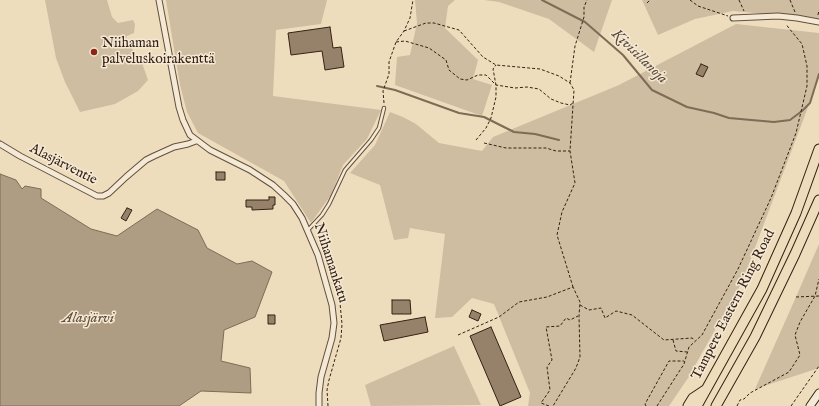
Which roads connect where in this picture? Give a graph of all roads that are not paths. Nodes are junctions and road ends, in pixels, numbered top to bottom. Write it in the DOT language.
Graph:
graph roads {
  1 [pos="159,0"];
  2 [pos="734,18"];
  3 [pos="819,22"];
  4 [pos="384,108"];
  5 [pos="196,141"];
  6 [pos="0,144"];
  7 [pos="819,149"];
  8 [pos="819,200"];
  9 [pos="307,230"];
  10 [pos="709,386"];
  11 [pos="819,393"];
  12 [pos="319,406"];
  13 [pos="688,406"];
  14 [pos="697,406"];
  15 [pos="716,406"];
  16 [pos="810,406"];
  1 -- 5 [label="street, Niihamankatu"];
  2 -- 3 [label="street"];
  4 -- 9 [label="lane"];
  5 -- 6 [label="street, Alasjärventie"];
  5 -- 9 [label="street, Niihamankatu"];
  7 -- 10 [label="highway, Tampere Eastern Ring Road"];
  8 -- 15 [label="highway"];
  9 -- 12 [label="street, Niihamankatu"];
  10 -- 13 [label="highway"];
  10 -- 14 [label="highway, Tampere Eastern Ring Road"];
  11 -- 16 [label="main road"];
}
